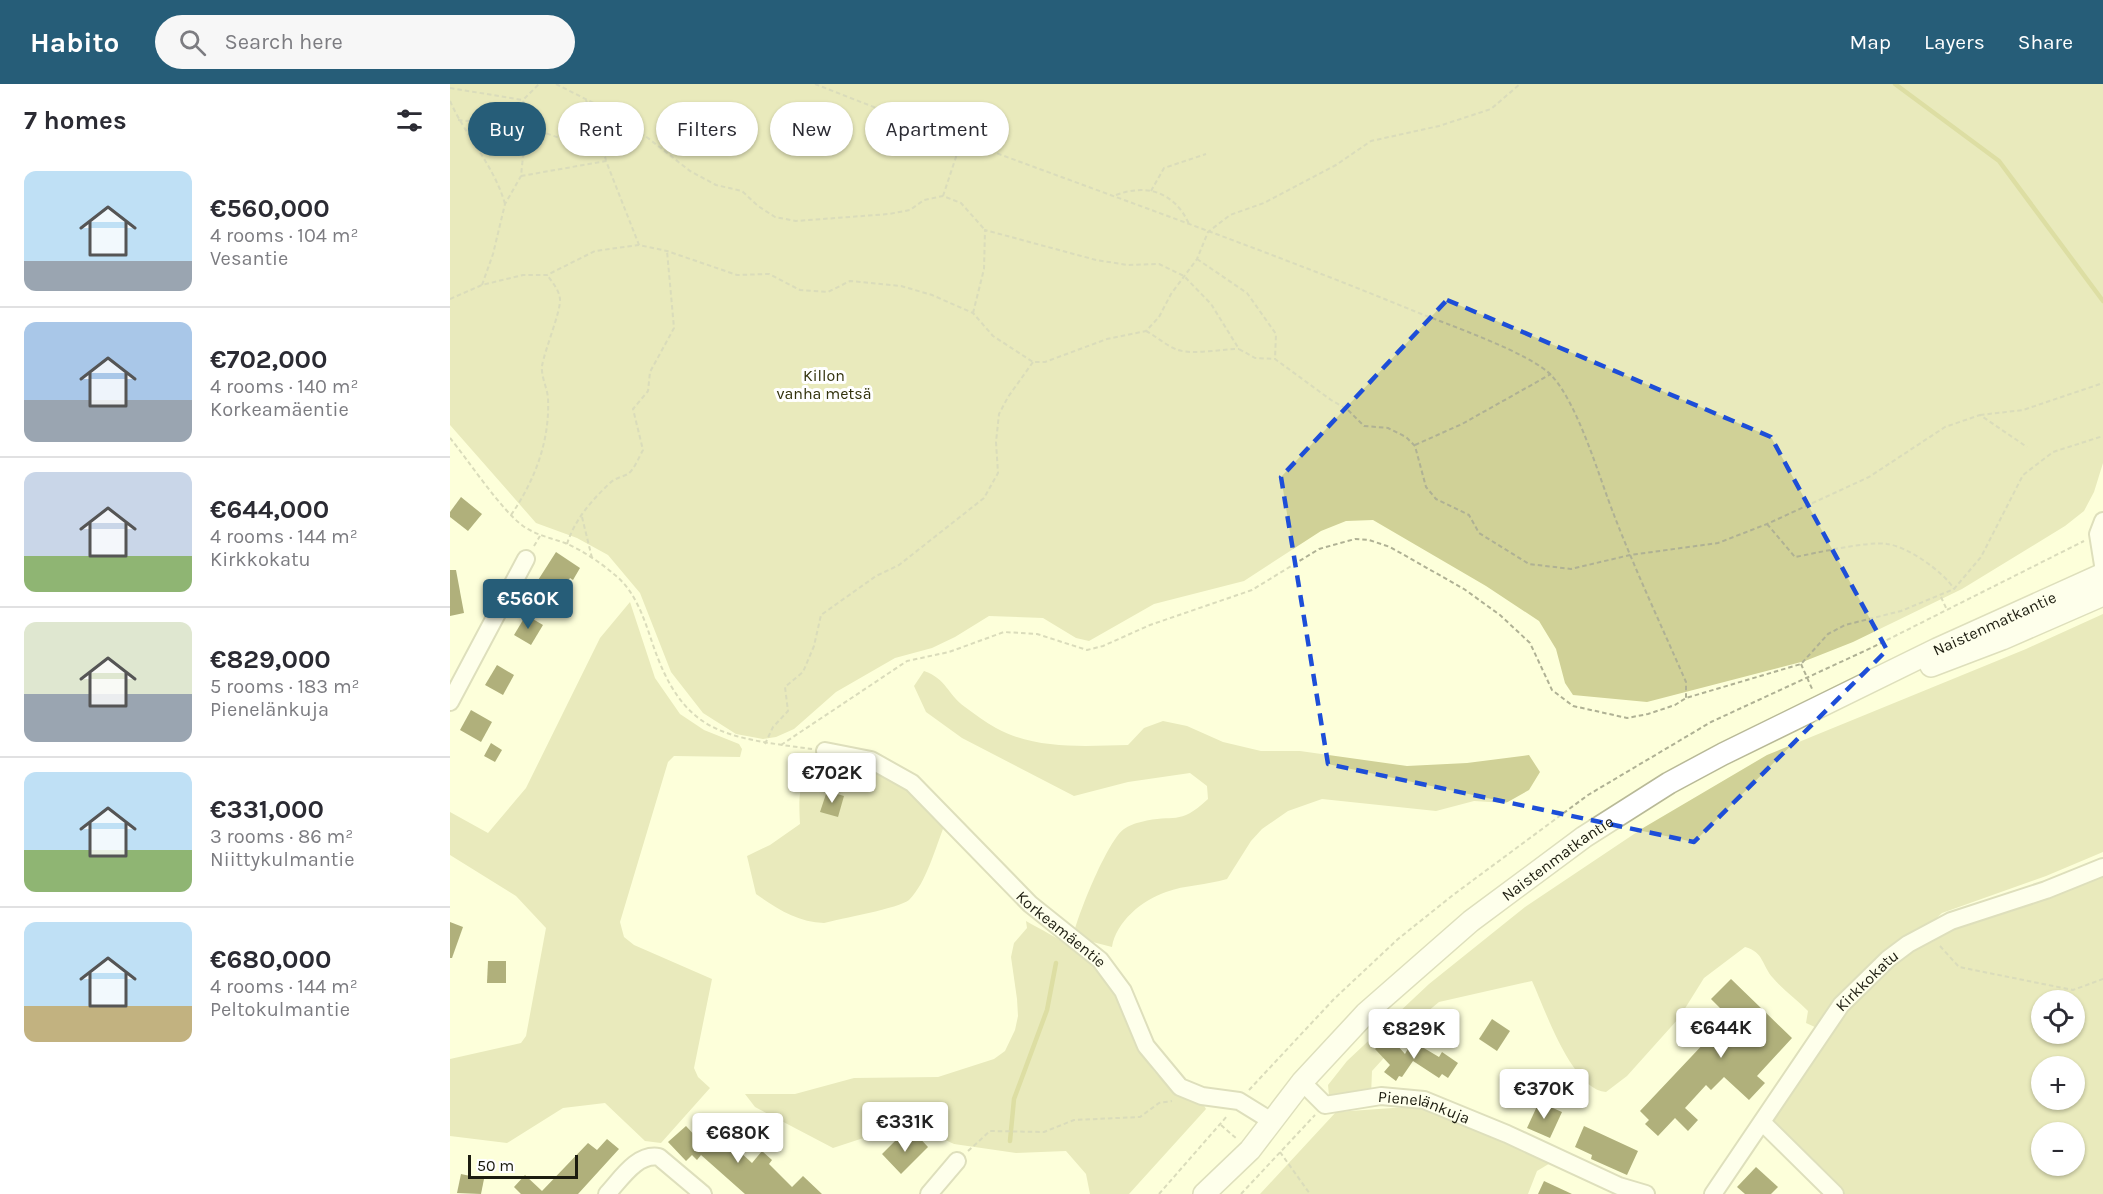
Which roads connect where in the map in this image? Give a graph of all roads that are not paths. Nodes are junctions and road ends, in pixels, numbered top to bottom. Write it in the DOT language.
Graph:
graph roads {
  1 [pos="2103,521"];
  2 [pos="526,559"];
  3 [pos="2103,565"];
  4 [pos="2103,574"];
  5 [pos="2103,595"];
  6 [pos="1856,691"];
  7 [pos="450,702"];
  8 [pos="825,751"];
  9 [pos="2103,867"];
  10 [pos="1302,1082"];
  11 [pos="1268,1118"];
  12 [pos="1763,1123"];
  13 [pos="957,1161"];
  14 [pos="607,1194"];
  15 [pos="703,1194"];
  16 [pos="929,1194"];
  17 [pos="1198,1194"];
  18 [pos="1204,1194"];
  19 [pos="1646,1194"];
  20 [pos="1713,1194"];
  21 [pos="1835,1194"];
  1 -- 3 [label="street"];
  2 -- 7 [label="street"];
  4 -- 6 [label="main road, Naistenmatkantie"];
  5 -- 6 [label="main road, Naistenmatkantie"];
  6 -- 10 [label="main road, Naistenmatkantie"];
  8 -- 11 [label="street, Korkeamäentie"];
  9 -- 12 [label="street, Kirkkokatu"];
  10 -- 11 [label="main road, Naistenmatkantie"];
  10 -- 19 [label="street, Pienelänkuja"];
  11 -- 17 [label="main road, Naistenmatkantie"];
  11 -- 18 [label="main road, Naistenmatkantie"];
  12 -- 20 [label="street, Kirkkokatu"];
  12 -- 21 [label="street"];
  13 -- 16 [label="street"];
  14 -- 15 [label="street"];
}
